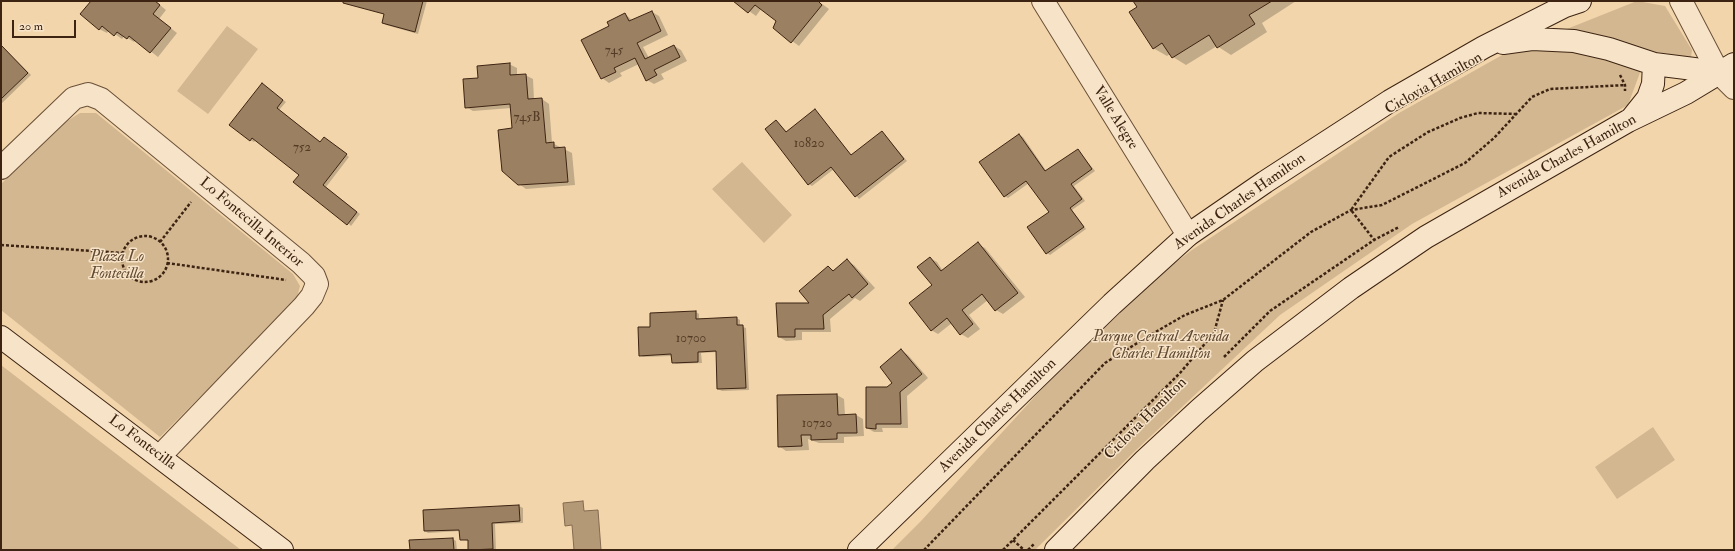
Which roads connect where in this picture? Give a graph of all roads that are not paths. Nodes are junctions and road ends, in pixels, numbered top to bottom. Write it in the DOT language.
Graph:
graph roads {
  1 [pos="1043,1"];
  2 [pos="1580,1"];
  3 [pos="1681,1"];
  4 [pos="1484,46"];
  5 [pos="1726,68"];
  6 [pos="1653,74"];
  7 [pos="1734,88"];
  8 [pos="1628,121"];
  9 [pos="1,168"];
  10 [pos="1188,234"];
  11 [pos="1,337"];
  12 [pos="160,456"];
  13 [pos="1048,544"];
  14 [pos="282,550"];
  15 [pos="859,550"];
  1 -- 10 [label="main road, Valle Alegre"];
  2 -- 4 [label="main road, Avenida Charles Hamilton"];
  3 -- 5 [label="main road"];
  4 -- 6 [label="main road"];
  4 -- 10 [label="main road, Avenida Charles Hamilton"];
  5 -- 6 [label="main road"];
  5 -- 7 [label="main road"];
  5 -- 8 [label="main road, Avenida Charles Hamilton"];
  6 -- 8 [label="main road"];
  8 -- 13 [label="main road, Avenida Charles Hamilton"];
  9 -- 12 [label="main road, Lo Fontecilla Interior"];
  10 -- 15 [label="main road, Avenida Charles Hamilton"];
  11 -- 12 [label="main road, Lo Fontecilla"];
  12 -- 14 [label="main road, Lo Fontecilla"];
}
